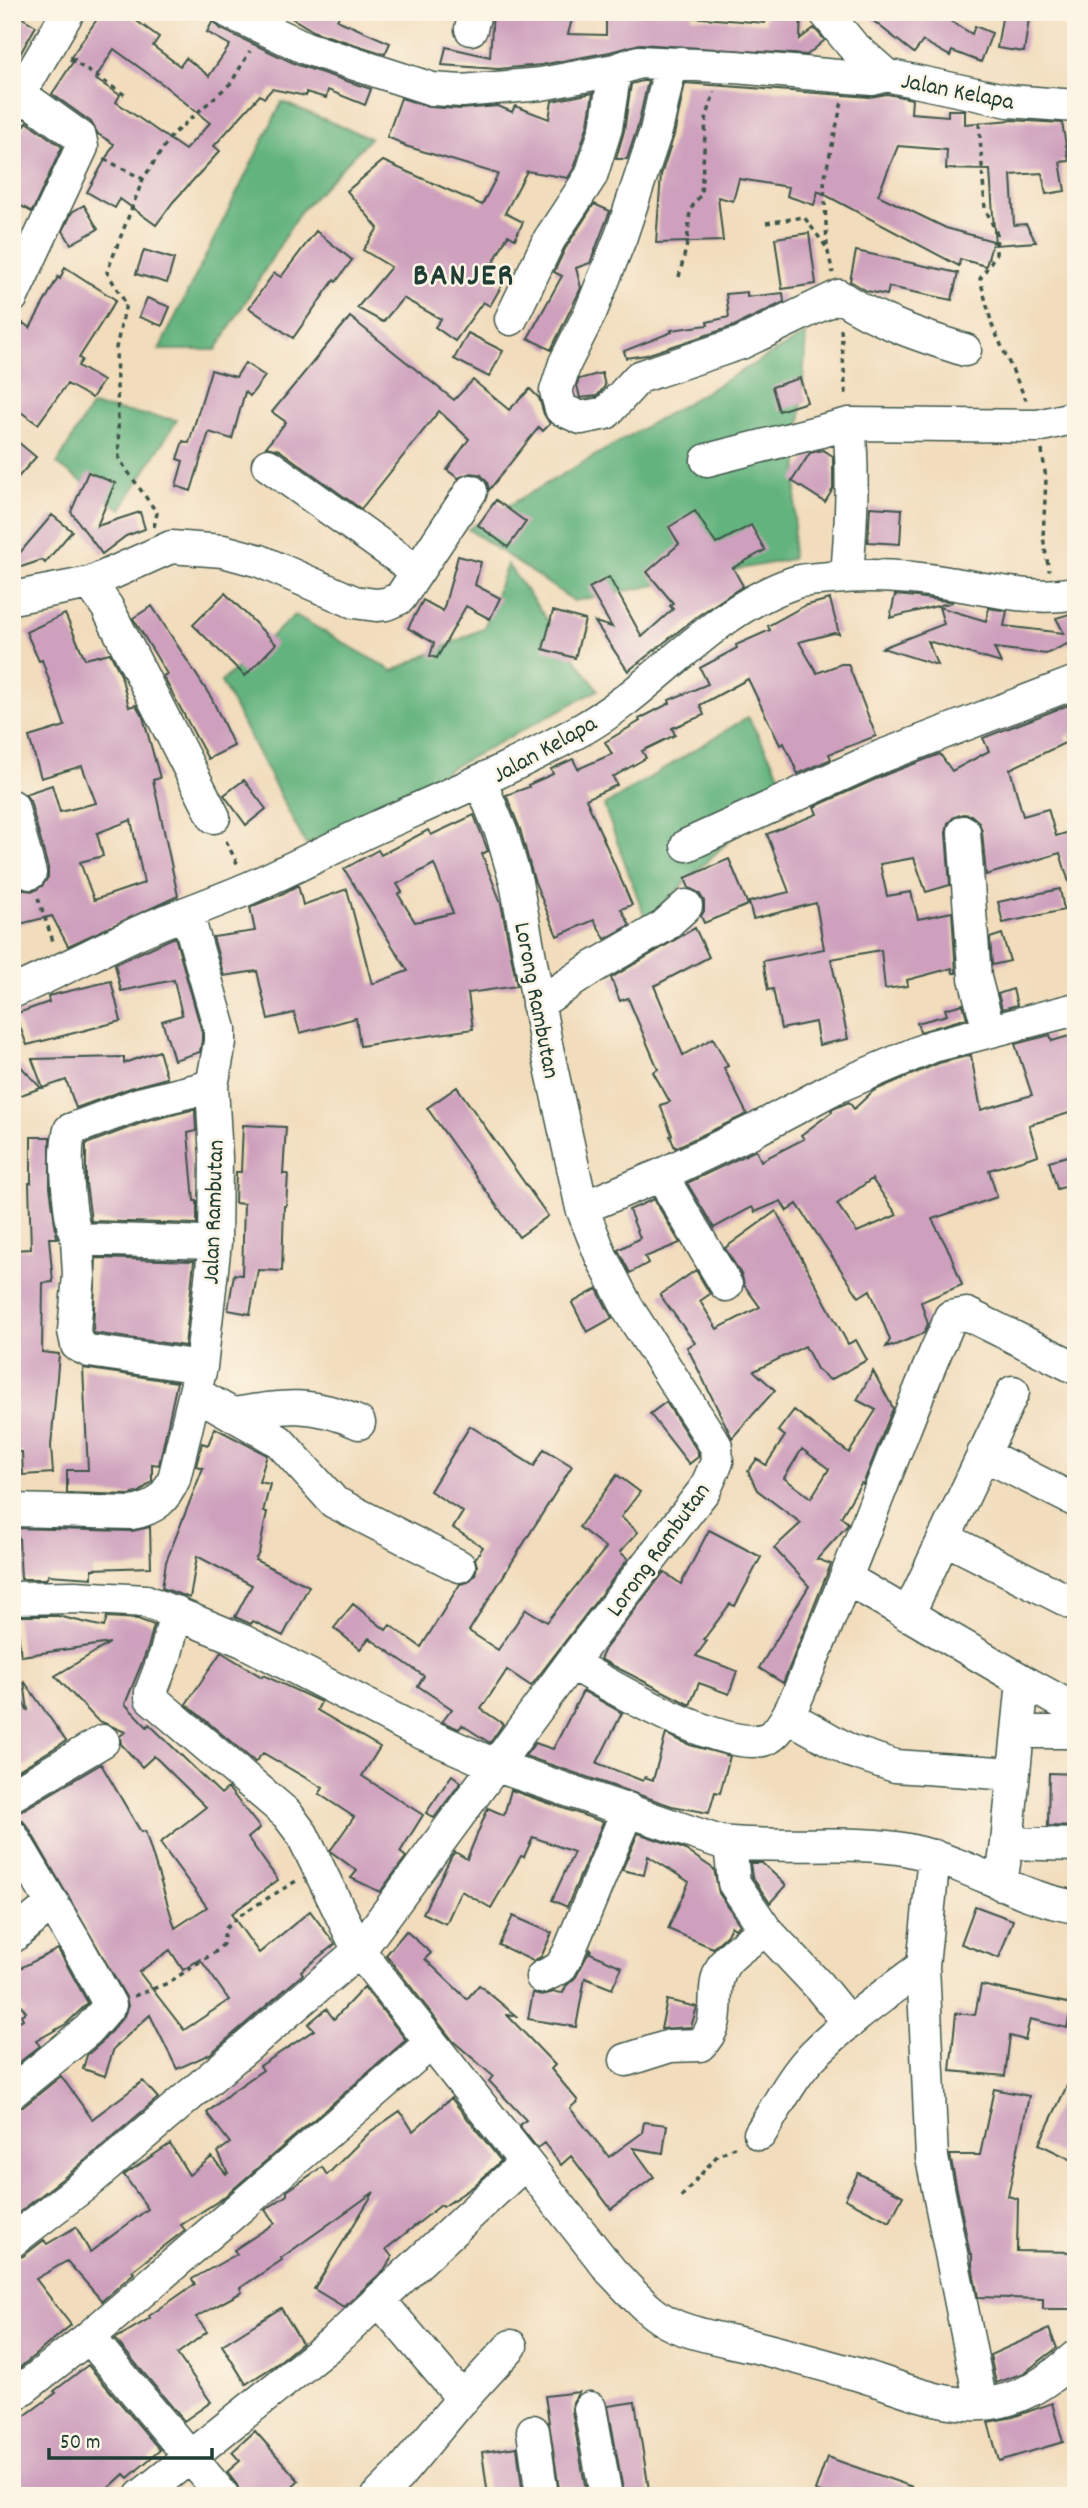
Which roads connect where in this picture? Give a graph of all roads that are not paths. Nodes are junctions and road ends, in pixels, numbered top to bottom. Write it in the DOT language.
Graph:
graph roads {
  1 [pos="229,12"];
  2 [pos="825,12"];
  3 [pos="53,23"];
  4 [pos="680,63"];
  5 [pos="615,69"];
  6 [pos="886,75"];
  7 [pos="16,101"];
  8 [pos="1076,106"];
  9 [pos="12,297"];
  10 [pos="510,319"];
  11 [pos="965,350"];
  12 [pos="1076,417"];
  13 [pos="849,424"];
  14 [pos="707,460"];
  15 [pos="268,465"];
  16 [pos="471,491"];
  17 [pos="417,571"];
  18 [pos="847,576"];
  19 [pos="90,583"];
  20 [pos="1064,595"];
  21 [pos="12,598"];
  22 [pos="1076,682"];
  23 [pos="481,783"];
  24 [pos="12,806"];
  25 [pos="214,817"];
  26 [pos="964,832"];
  27 [pos="687,845"];
  28 [pos="30,873"];
  29 [pos="686,906"];
  30 [pos="187,913"];
  31 [pos="12,992"];
  32 [pos="538,1004"];
  33 [pos="1076,1009"];
  34 [pos="989,1031"];
  35 [pos="212,1086"];
  36 [pos="661,1175"];
  37 [pos="582,1208"];
  38 [pos="78,1239"];
  39 [pos="215,1243"];
  40 [pos="726,1285"];
  41 [pos="1076,1368"];
  42 [pos="198,1380"];
  43 [pos="1013,1392"];
  44 [pos="234,1414"];
  45 [pos="359,1423"];
  46 [pos="984,1454"];
  47 [pos="1076,1501"];
  48 [pos="12,1510"];
  49 [pos="944,1538"];
  50 [pos="459,1566"];
  51 [pos="856,1584"];
  52 [pos="12,1598"];
  53 [pos="1076,1605"];
  54 [pos="176,1612"];
  55 [pos="908,1615"];
  56 [pos="571,1663"];
  57 [pos="1023,1681"];
  58 [pos="1076,1710"];
  59 [pos="795,1720"];
  60 [pos="1018,1732"];
  61 [pos="1076,1732"];
  62 [pos="103,1741"];
  63 [pos="497,1766"];
  64 [pos="1013,1774"];
  65 [pos="12,1795"];
  66 [pos="628,1810"];
  67 [pos="12,1836"];
  68 [pos="730,1843"];
  69 [pos="1007,1843"];
  70 [pos="1076,1845"];
  71 [pos="934,1856"];
  72 [pos="1001,1884"];
  73 [pos="53,1903"];
  74 [pos="1076,1907"];
  75 [pos="766,1930"];
  76 [pos="12,1937"];
  77 [pos="359,1951"];
  78 [pos="923,1965"];
  79 [pos="542,1978"];
  80 [pos="849,2022"];
  81 [pos="431,2043"];
  82 [pos="626,2060"];
  83 [pos="12,2092"];
  84 [pos="760,2134"];
  85 [pos="525,2163"];
  86 [pos="12,2241"];
  87 [pos="379,2300"];
  88 [pos="89,2337"];
  89 [pos="511,2346"];
  90 [pos="1075,2357"];
  91 [pos="12,2397"];
  92 [pos="463,2399"];
  93 [pos="981,2404"];
  94 [pos="590,2408"];
  95 [pos="533,2431"];
  96 [pos="191,2455"];
  97 [pos="141,2496"];
  98 [pos="223,2496"];
  99 [pos="378,2496"];
  100 [pos="542,2496"];
  101 [pos="606,2496"];
  1 -- 5 [label="street"];
  2 -- 6 [label="street, Jalan Kelapa"];
  3 -- 7 [label="street"];
  4 -- 5 [label="street"];
  4 -- 6 [label="street"];
  4 -- 11 [label="street"];
  5 -- 10 [label="street"];
  6 -- 8 [label="street, Jalan Kelapa"];
  7 -- 9 [label="street"];
  12 -- 13 [label="street"];
  13 -- 14 [label="street"];
  13 -- 18 [label="street"];
  15 -- 17 [label="street"];
  16 -- 17 [label="street"];
  17 -- 19 [label="street"];
  18 -- 20 [label="street, Jalan Kelapa"];
  18 -- 23 [label="street, Jalan Kelapa"];
  19 -- 21 [label="street"];
  19 -- 25 [label="street"];
  22 -- 27 [label="street"];
  23 -- 30 [label="street, Jalan Kelapa"];
  23 -- 32 [label="street, Lorong Rambutan"];
  24 -- 28 [label="street"];
  26 -- 34 [label="street"];
  29 -- 32 [label="street"];
  30 -- 31 [label="street, Jalan Kelapa"];
  30 -- 35 [label="street, Jalan Rambutan"];
  32 -- 37 [label="street, Lorong Rambutan"];
  33 -- 34 [label="street"];
  34 -- 36 [label="street"];
  35 -- 38 [label="street"];
  35 -- 39 [label="street, Jalan Rambutan"];
  36 -- 37 [label="street"];
  36 -- 40 [label="street"];
  37 -- 56 [label="street, Lorong Rambutan"];
  38 -- 39 [label="street"];
  38 -- 42 [label="street"];
  39 -- 42 [label="street, Jalan Rambutan"];
  41 -- 56 [label="street"];
  42 -- 44 [label="street"];
  42 -- 48 [label="street, Jalan Rambutan"];
  43 -- 46 [label="street"];
  44 -- 45 [label="street"];
  44 -- 50 [label="street"];
  46 -- 47 [label="street"];
  46 -- 49 [label="street"];
  49 -- 53 [label="street"];
  49 -- 55 [label="street"];
  51 -- 55 [label="street"];
  52 -- 54 [label="street"];
  54 -- 63 [label="street"];
  54 -- 77 [label="street"];
  55 -- 57 [label="street"];
  56 -- 63 [label="street, Lorong Rambutan"];
  57 -- 58 [label="street"];
  57 -- 60 [label="street"];
  59 -- 64 [label="street"];
  60 -- 61 [label="street"];
  60 -- 64 [label="street"];
  62 -- 65 [label="street"];
  63 -- 66 [label="street"];
  63 -- 77 [label="street, Lorong Rambutan"];
  64 -- 69 [label="street"];
  66 -- 68 [label="street"];
  66 -- 79 [label="street"];
  67 -- 73 [label="street"];
  68 -- 71 [label="street"];
  68 -- 75 [label="street"];
  69 -- 70 [label="street"];
  69 -- 72 [label="street"];
  71 -- 72 [label="street"];
  71 -- 78 [label="street"];
  72 -- 74 [label="street"];
  73 -- 76 [label="street"];
  73 -- 83 [label="street"];
  75 -- 80 [label="street"];
  75 -- 82 [label="street"];
  77 -- 81 [label="street"];
  77 -- 86 [label="street, Lorong Rambutan"];
  78 -- 80 [label="street"];
  78 -- 93 [label="street"];
  80 -- 84 [label="street"];
  81 -- 85 [label="street"];
  81 -- 88 [label="street"];
  85 -- 87 [label="street"];
  85 -- 93 [label="street"];
  87 -- 92 [label="street"];
  87 -- 96 [label="street"];
  88 -- 91 [label="street"];
  88 -- 96 [label="street"];
  89 -- 92 [label="street"];
  90 -- 93 [label="street"];
  92 -- 99 [label="street"];
  94 -- 101 [label="street"];
  95 -- 100 [label="street"];
  96 -- 97 [label="street"];
  96 -- 98 [label="street"];
}
